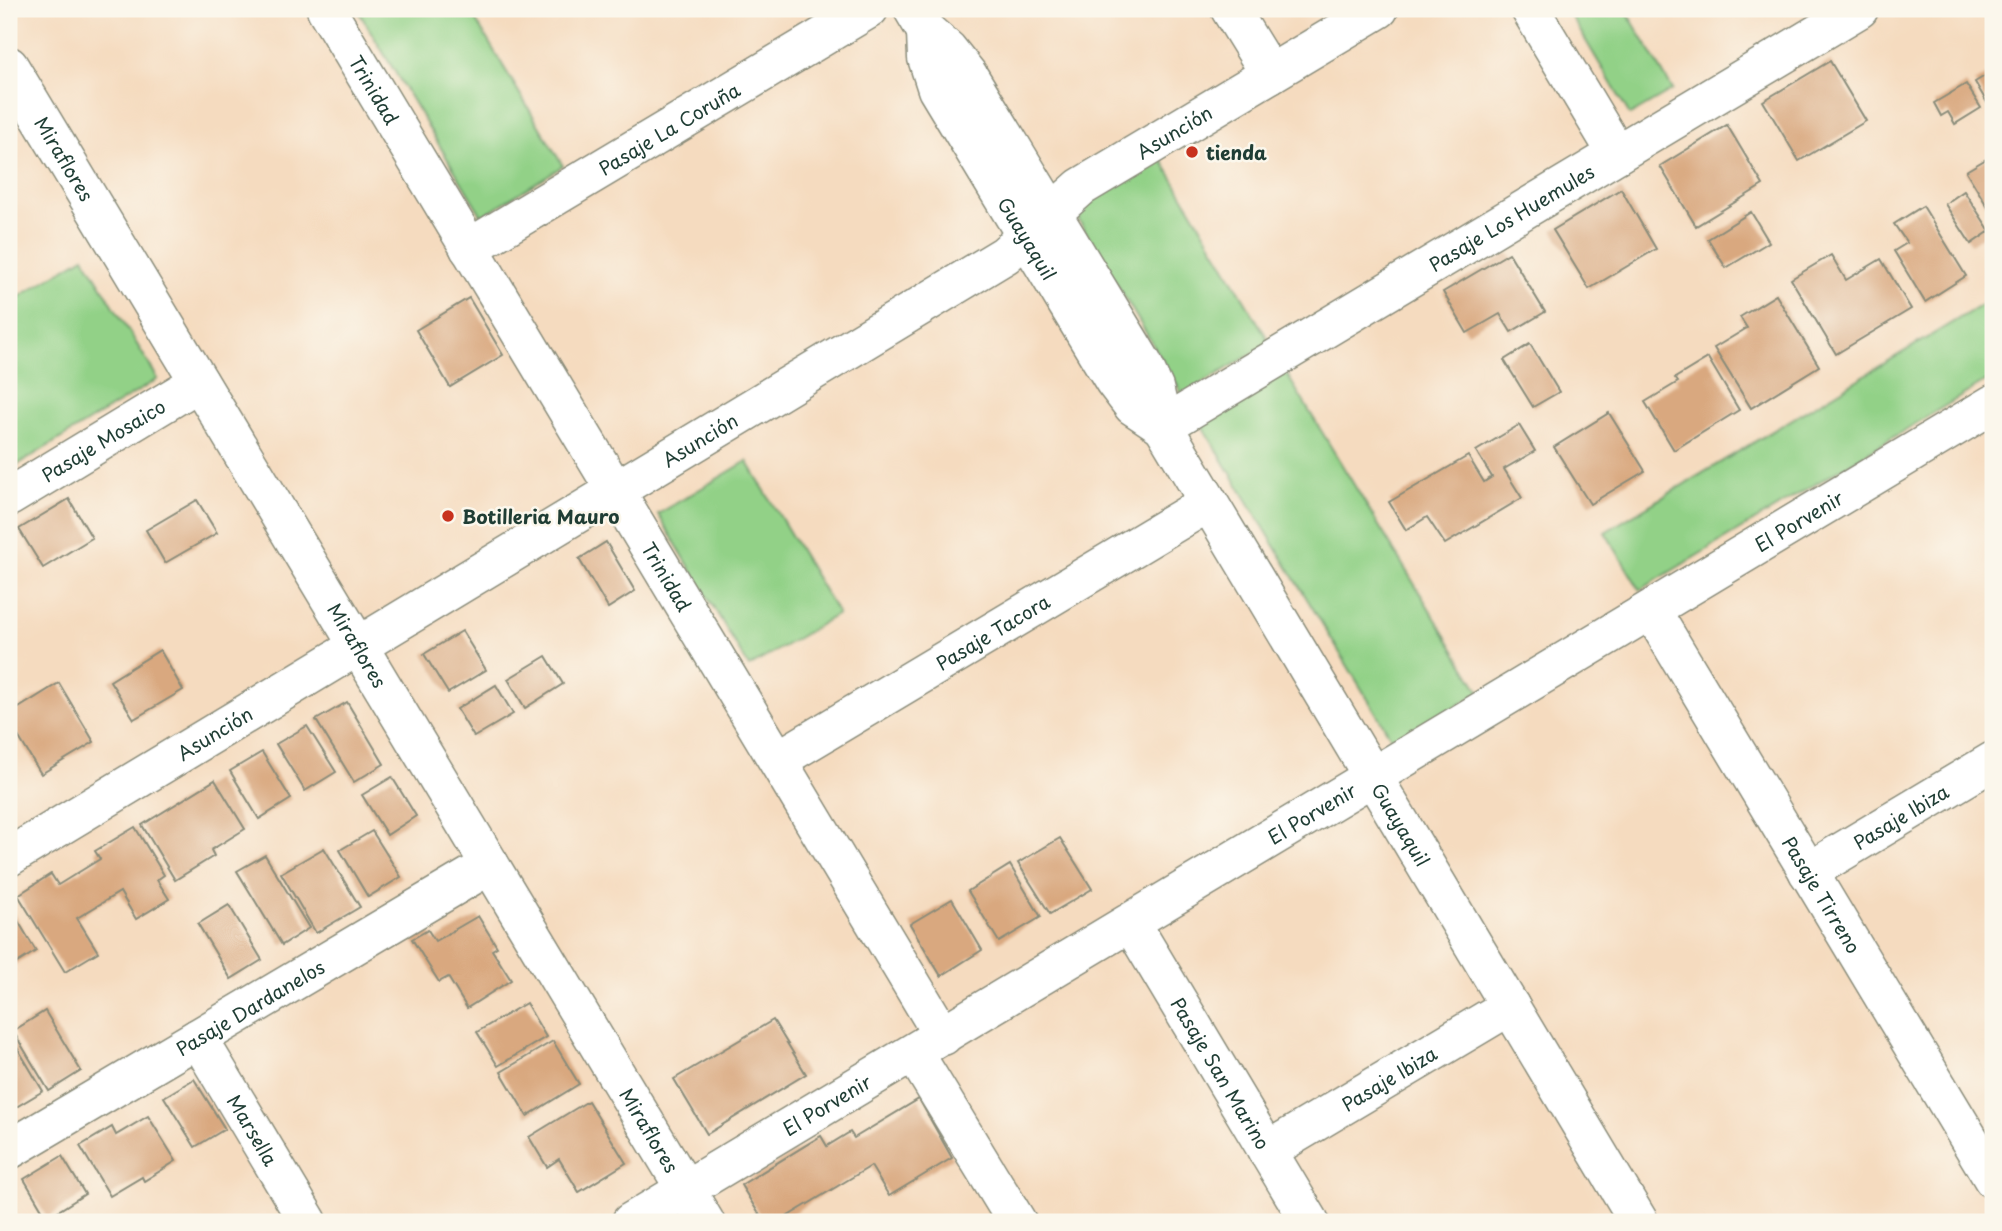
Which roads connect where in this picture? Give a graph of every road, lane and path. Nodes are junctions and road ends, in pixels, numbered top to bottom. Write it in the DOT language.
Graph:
graph roads {
  1 [pos="326,9"];
  2 [pos="869,9"];
  3 [pos="1230,9"];
  4 [pos="1379,9"];
  5 [pos="1530,9"];
  6 [pos="1859,9"];
  7 [pos="919,20"];
  8 [pos="9,66"];
  9 [pos="1270,74"];
  10 [pos="1617,154"];
  11 [pos="1039,224"];
  12 [pos="470,248"];
  13 [pos="200,382"];
  14 [pos="1993,404"];
  15 [pos="1163,426"];
  16 [pos="616,490"];
  17 [pos="9,497"];
  18 [pos="1208,503"];
  19 [pos="1651,610"];
  20 [pos="358,646"];
  21 [pos="778,761"];
  22 [pos="1993,761"];
  23 [pos="1373,777"];
  24 [pos="9,858"];
  25 [pos="490,865"];
  26 [pos="1808,872"];
  27 [pos="1131,923"];
  28 [pos="1510,1006"];
  29 [pos="198,1038"];
  30 [pos="929,1044"];
  31 [pos="9,1150"];
  32 [pos="1267,1150"];
  33 [pos="1993,1179"];
  34 [pos="686,1190"];
  35 [pos="308,1222"];
  36 [pos="631,1222"];
  37 [pos="705,1222"];
  38 [pos="1017,1222"];
  39 [pos="1310,1222"];
  40 [pos="1639,1222"];
  1 -- 12 [label="street, Trinidad"];
  2 -- 12 [label="street, Pasaje La Coruña"];
  3 -- 9 [label="street"];
  4 -- 9 [label="street, Asunción"];
  5 -- 10 [label="street"];
  6 -- 10 [label="street, Pasaje Los Huemules"];
  7 -- 11 [label="street, Guayaquil"];
  8 -- 13 [label="street, Miraflores"];
  9 -- 11 [label="street, Asunción"];
  10 -- 15 [label="street, Pasaje Los Huemules"];
  11 -- 15 [label="street, Guayaquil"];
  11 -- 16 [label="street, Asunción"];
  12 -- 16 [label="street, Trinidad"];
  13 -- 17 [label="street, Pasaje Mosaico"];
  13 -- 20 [label="street, Miraflores"];
  14 -- 19 [label="street, El Porvenir"];
  15 -- 18 [label="street, Guayaquil"];
  16 -- 20 [label="street, Asunción"];
  16 -- 21 [label="street, Trinidad"];
  18 -- 21 [label="street, Pasaje Tacora"];
  18 -- 23 [label="street, Guayaquil"];
  19 -- 23 [label="street, El Porvenir"];
  19 -- 26 [label="street, Pasaje Tirreno"];
  20 -- 24 [label="street, Asunción"];
  20 -- 25 [label="street, Miraflores"];
  21 -- 30 [label="street, Trinidad"];
  22 -- 26 [label="street, Pasaje Ibiza"];
  23 -- 27 [label="street, El Porvenir"];
  23 -- 28 [label="street, Guayaquil"];
  25 -- 29 [label="street, Pasaje Dardanelos"];
  25 -- 34 [label="street, Miraflores"];
  26 -- 33 [label="street, Pasaje Tirreno"];
  27 -- 30 [label="street, El Porvenir"];
  27 -- 32 [label="street, Pasaje San Marino"];
  28 -- 32 [label="street, Pasaje Ibiza"];
  28 -- 40 [label="street, Guayaquil"];
  29 -- 31 [label="street, Pasaje Dardanelos"];
  29 -- 35 [label="street, Marsella"];
  30 -- 34 [label="street, El Porvenir"];
  30 -- 38 [label="street, Trinidad"];
  32 -- 39 [label="street, Pasaje San Marino"];
  34 -- 36 [label="street, El Porvenir"];
  34 -- 37 [label="street, Miraflores"];
}
